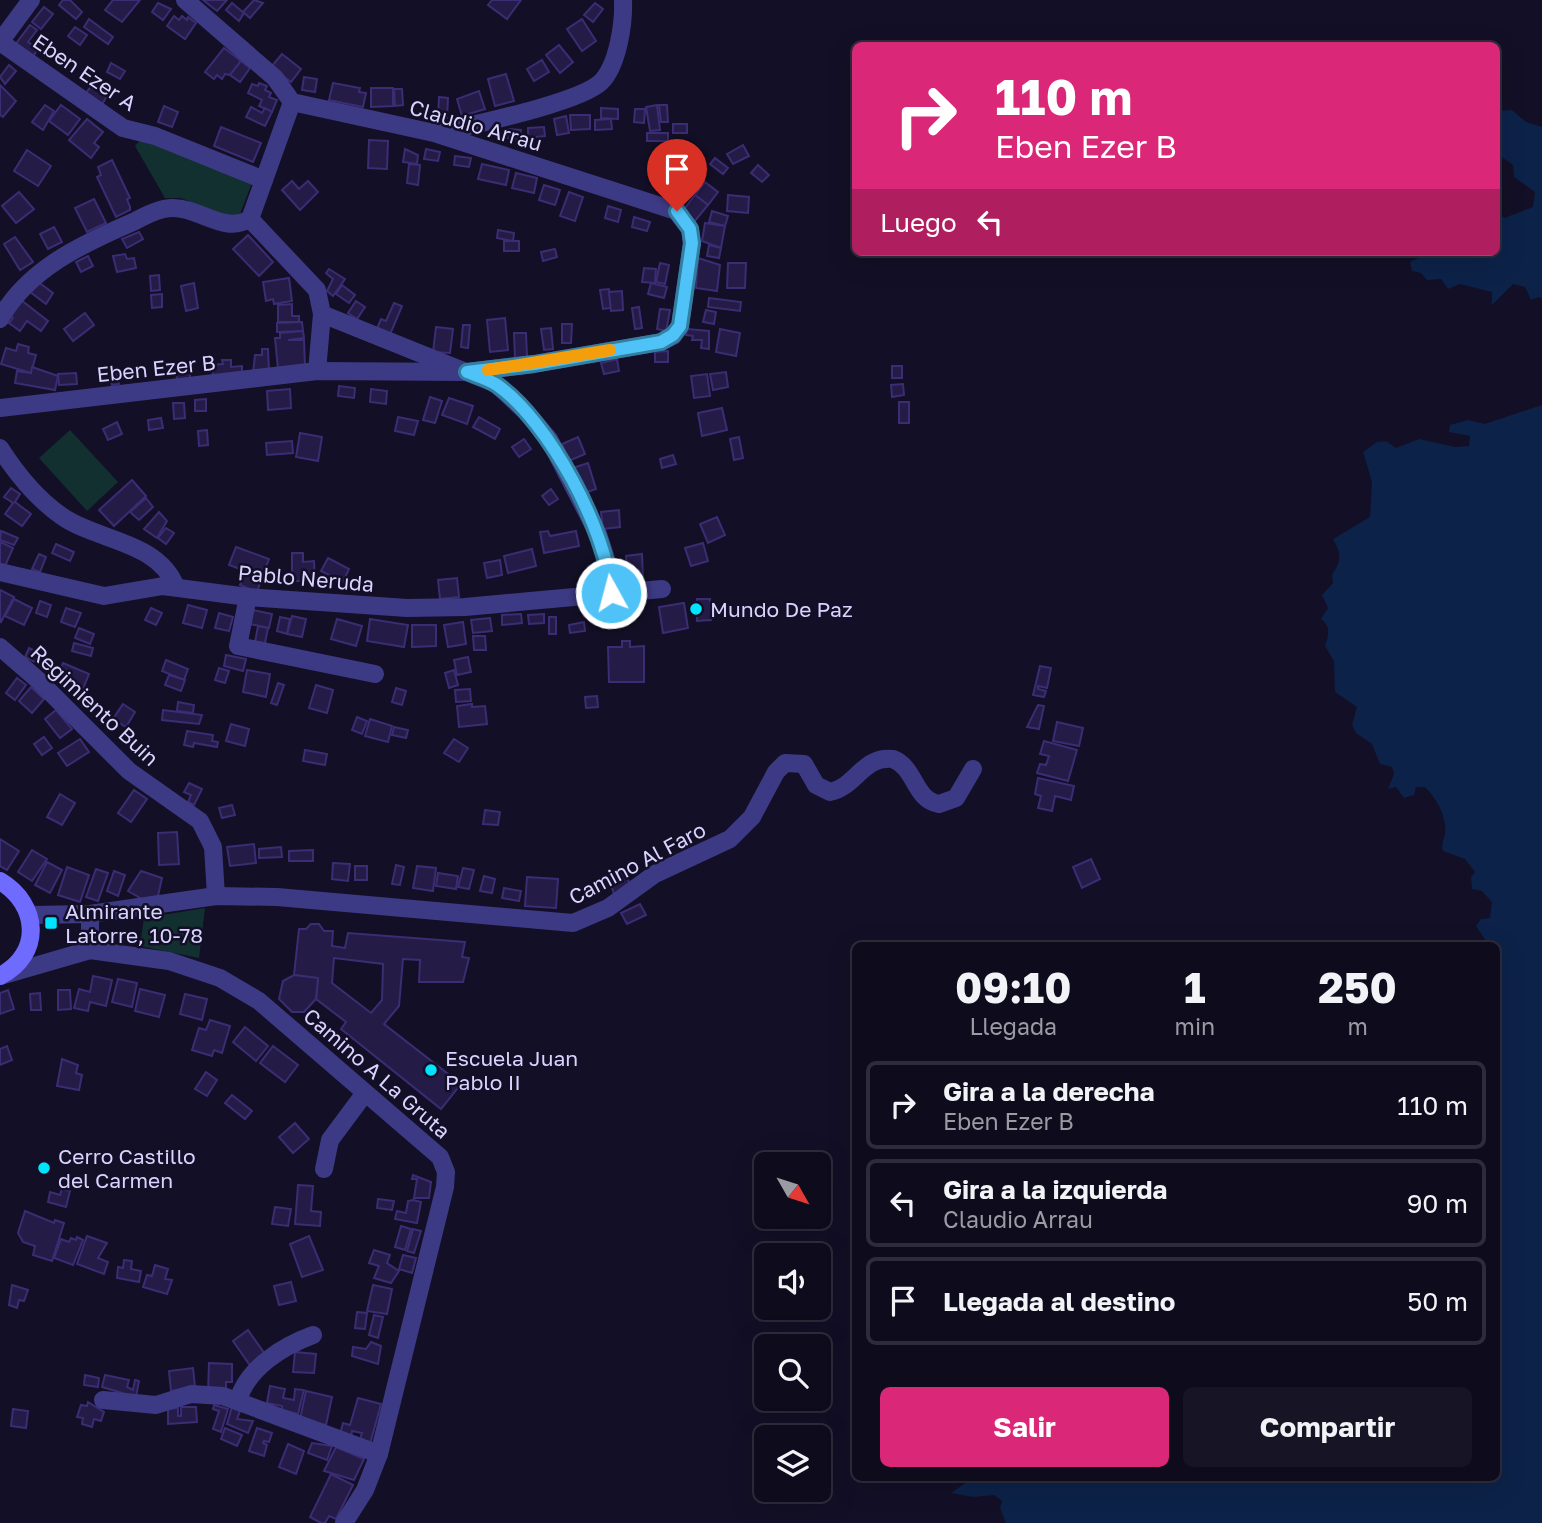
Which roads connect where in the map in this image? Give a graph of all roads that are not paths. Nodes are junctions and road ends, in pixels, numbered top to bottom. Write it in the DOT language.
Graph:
graph roads {
  1 [pos="31,0"];
  2 [pos="185,0"];
  3 [pos="623,0"];
  4 [pos="0,42"];
  5 [pos="292,102"];
  6 [pos="434,133"];
  7 [pos="264,180"];
  8 [pos="250,219"];
  9 [pos="322,314"];
  10 [pos="0,319"];
  11 [pos="682,320"];
  12 [pos="317,371"];
  13 [pos="467,372"];
  14 [pos="0,408"];
  15 [pos="0,449"];
  16 [pos="0,572"];
  17 [pos="176,587"];
  18 [pos="662,589"];
  19 [pos="611,593"];
  20 [pos="248,597"];
  21 [pos="0,647"];
  22 [pos="375,674"];
  23 [pos="973,769"];
  24 [pos="0,881"];
  25 [pos="216,896"];
  26 [pos="90,914"];
  27 [pos="30,915"];
  28 [pos="90,950"];
  29 [pos="0,976"];
  30 [pos="365,1093"];
  31 [pos="324,1169"];
  32 [pos="313,1335"];
  33 [pos="103,1400"];
  34 [pos="238,1401"];
  35 [pos="379,1454"];
  36 [pos="344,1523"];
  1 -- 4 [label="street"];
  2 -- 5 [label="street"];
  3 -- 6 [label="street"];
  4 -- 7 [label="street, Eben Ezer A"];
  5 -- 6 [label="street, Claudio Arrau"];
  5 -- 7 [label="street"];
  6 -- 11 [label="street, Claudio Arrau"];
  7 -- 8 [label="street"];
  8 -- 9 [label="street"];
  8 -- 10 [label="street"];
  9 -- 12 [label="street"];
  9 -- 13 [label="street, Eben Ezer B"];
  11 -- 13 [label="street, Eben Ezer B"];
  12 -- 13 [label="street, Eben Ezer B"];
  12 -- 14 [label="street, Eben Ezer B"];
  13 -- 19 [label="street, Eben Ezer B"];
  15 -- 17 [label="street"];
  16 -- 17 [label="street, Pablo Neruda"];
  17 -- 20 [label="street, Pablo Neruda"];
  18 -- 19 [label="street, Pablo Neruda"];
  19 -- 20 [label="street, Pablo Neruda"];
  20 -- 22 [label="street"];
  21 -- 25 [label="street, Regimiento Buin"];
  23 -- 25 [label="street, Camino Al Faro"];
  24 -- 27 [label="main road"];
  25 -- 26 [label="street, Camino Al Faro"];
  26 -- 27 [label="street, Camino Al Faro"];
  26 -- 28 [label="street"];
  27 -- 29 [label="main road"];
  28 -- 29 [label="street, Camino A La Gruta"];
  28 -- 30 [label="street, Camino A La Gruta"];
  30 -- 31 [label="street"];
  30 -- 35 [label="street, Camino A La Gruta"];
  32 -- 34 [label="street"];
  33 -- 34 [label="street"];
  34 -- 35 [label="street"];
  35 -- 36 [label="street"];
}
